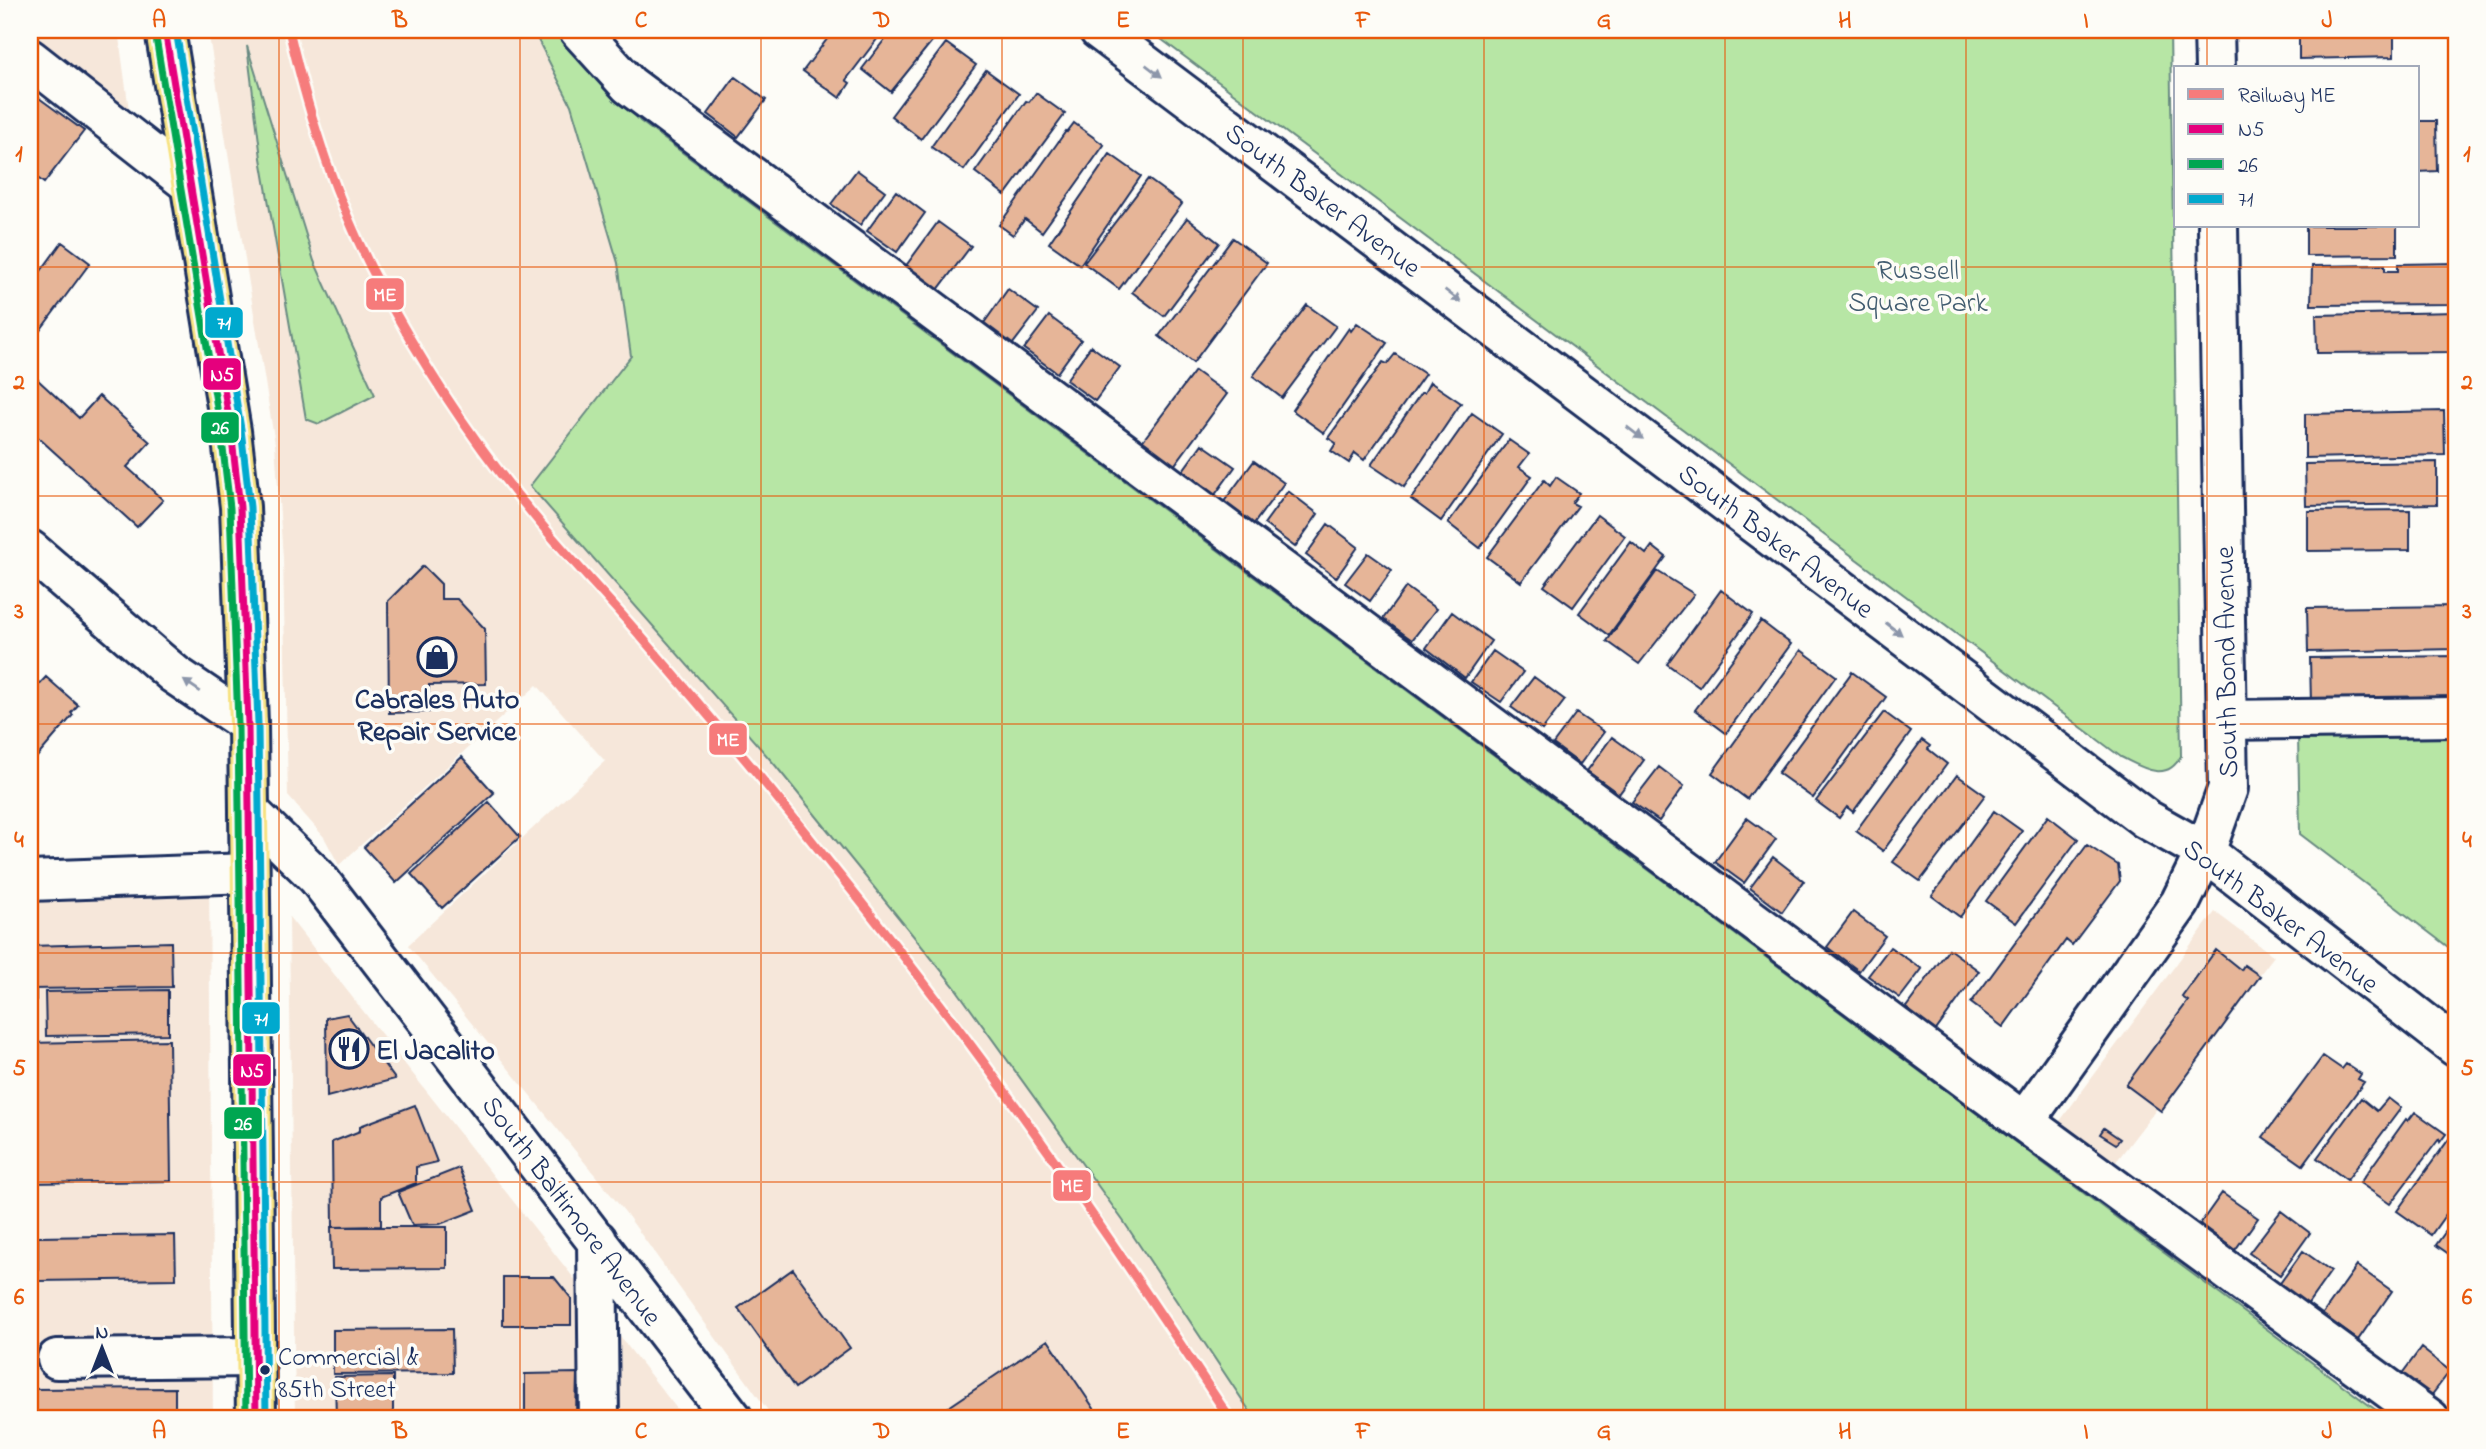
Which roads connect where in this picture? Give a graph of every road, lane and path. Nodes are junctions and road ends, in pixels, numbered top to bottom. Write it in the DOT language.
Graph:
graph roads {
  1 [pos="164,30"];
  2 [pos="579,30"];
  3 [pos="1099,30"];
  4 [pos="2214,30"];
  5 [pos="30,59"];
  6 [pos="2215,66"];
  7 [pos="191,185"];
  8 [pos="2218,228"];
  9 [pos="30,550"];
  10 [pos="2456,717"];
  11 [pos="2227,720"];
  12 [pos="248,724"];
  13 [pos="249,811"];
  14 [pos="2205,852"];
  15 [pos="249,873"];
  16 [pos="30,881"];
  17 [pos="2456,1048"];
  18 [pos="2024,1122"];
  19 [pos="597,1240"];
  20 [pos="255,1357"];
  21 [pos="57,1359"];
  22 [pos="256,1419"];
  23 [pos="598,1419"];
  24 [pos="733,1419"];
  25 [pos="2430,1419"];
  1 -- 7 [label="main road"];
  2 -- 18 [label="street"];
  3 -- 14 [label="street, South Baker Avenue, one-way"];
  4 -- 6 [label="street"];
  5 -- 7 [label="street"];
  7 -- 12 [label="main road"];
  8 -- 11 [label="street, South Bond Avenue"];
  12 -- 9 [label="street, one-way"];
  10 -- 11 [label="street"];
  11 -- 14 [label="street, South Bond Avenue"];
  12 -- 13 [label="main road"];
  13 -- 15 [label="main road"];
  13 -- 19 [label="street, South Baltimore Avenue"];
  14 -- 17 [label="street, South Baker Avenue"];
  14 -- 18 [label="street, South Bond Avenue"];
  15 -- 16 [label="street"];
  15 -- 20 [label="main road"];
  18 -- 25 [label="street"];
  19 -- 23 [label="street"];
  19 -- 24 [label="street, South Baltimore Avenue"];
  20 -- 21 [label="street"];
  20 -- 22 [label="main road"];
}
